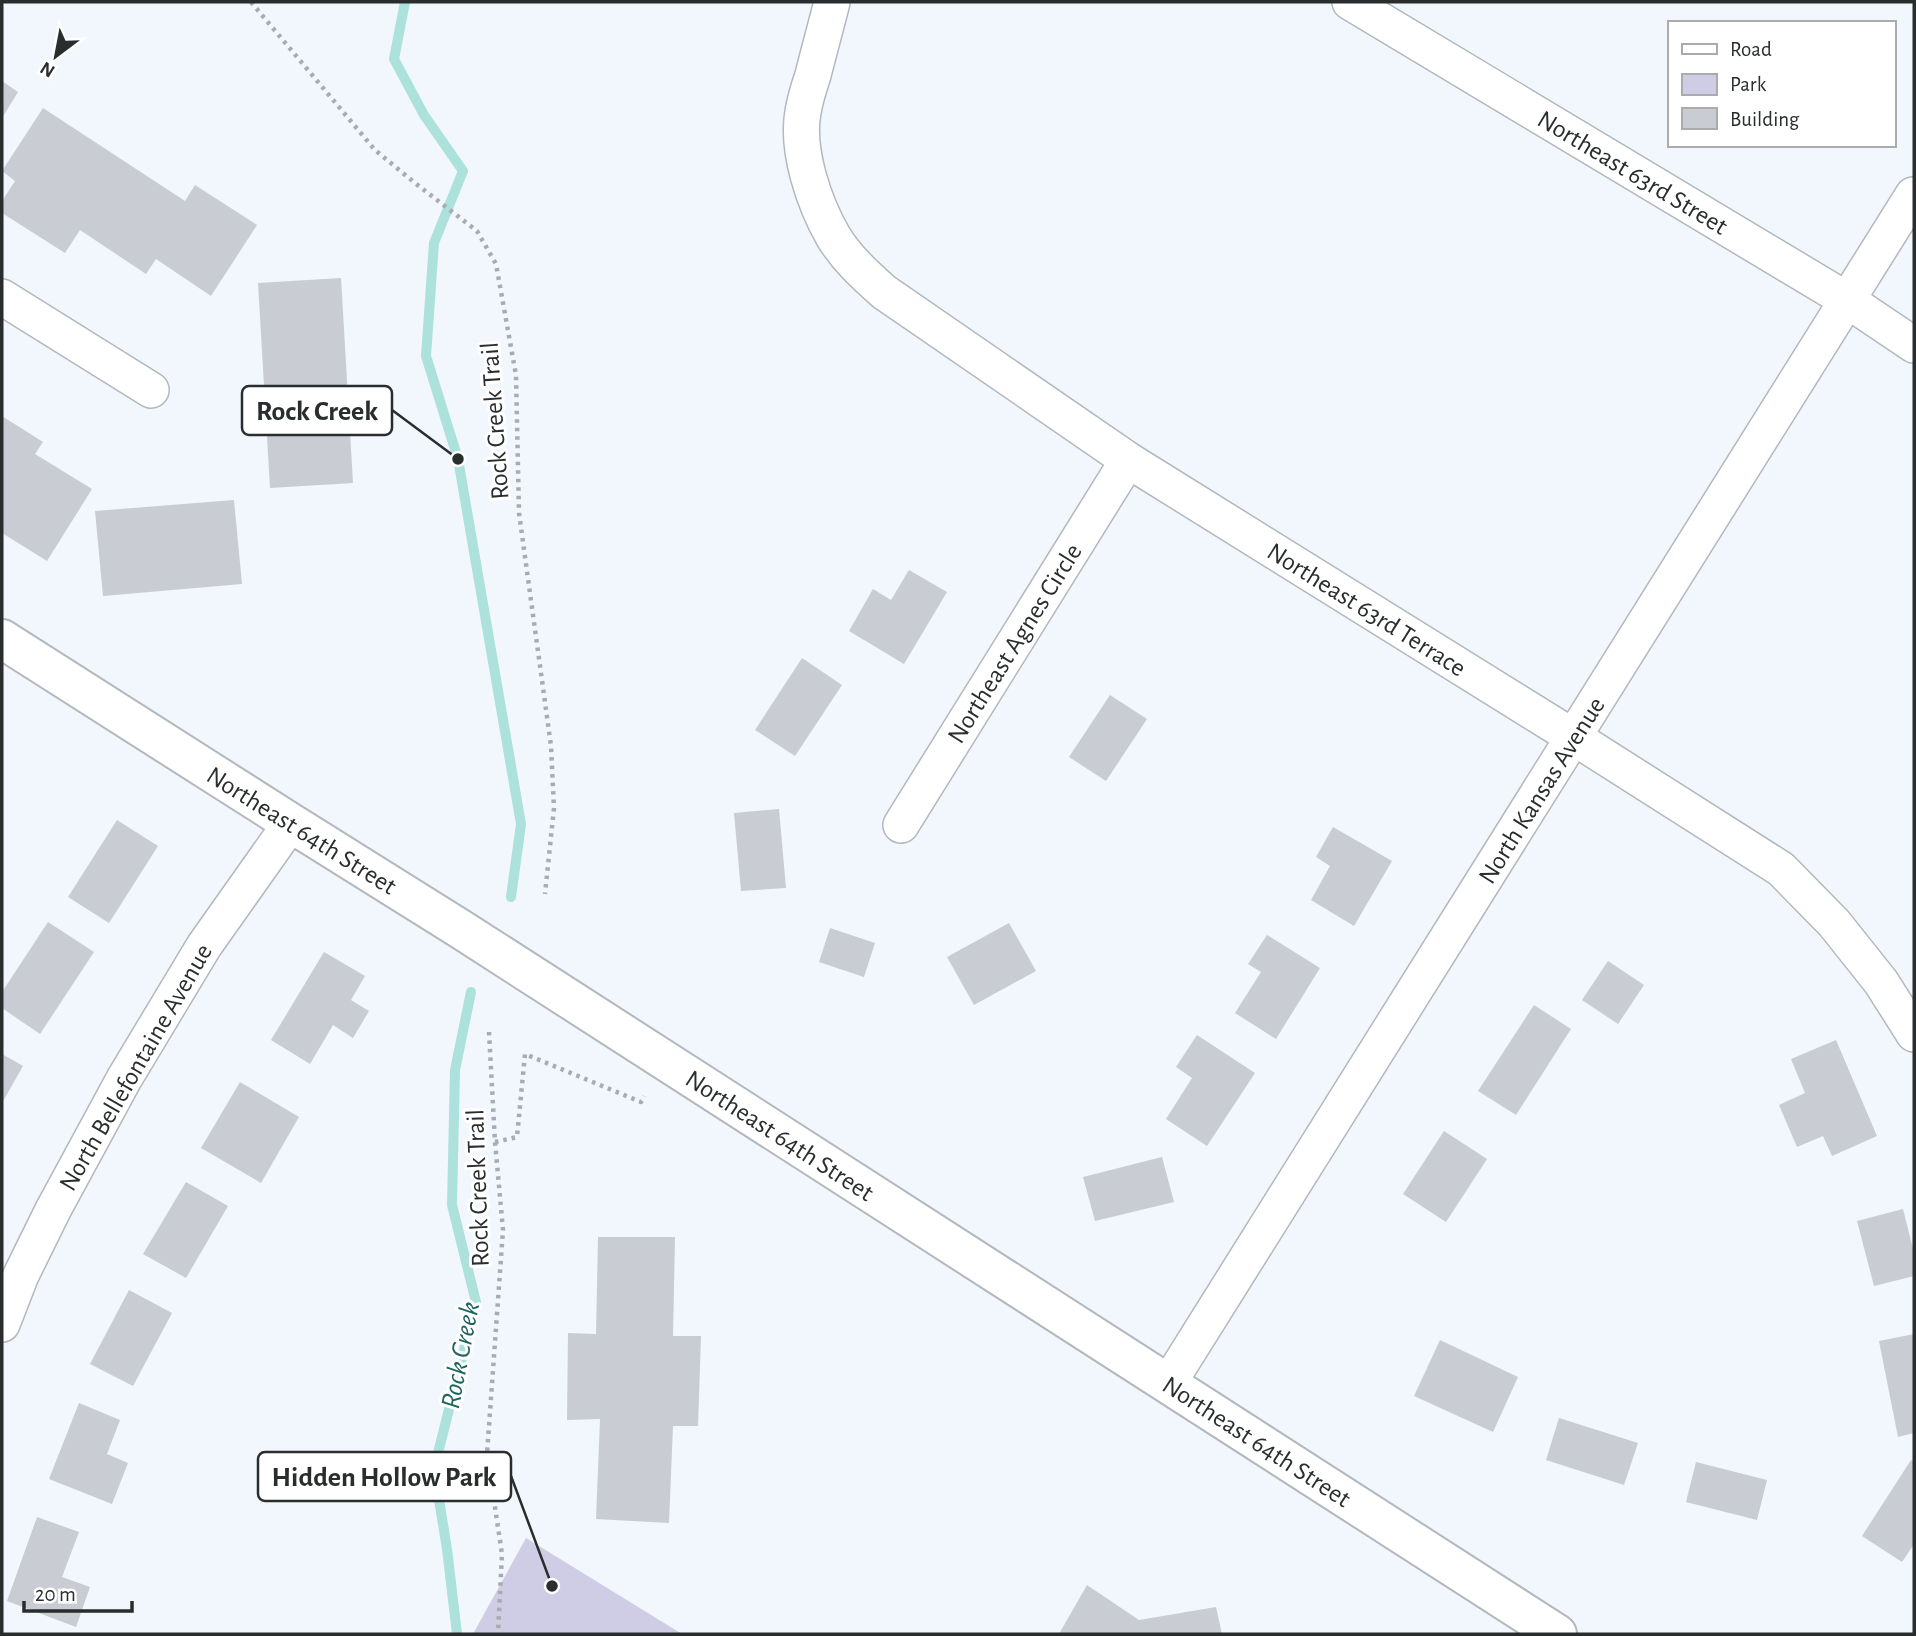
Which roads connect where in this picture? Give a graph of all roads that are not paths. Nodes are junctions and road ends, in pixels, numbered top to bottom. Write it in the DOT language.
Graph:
graph roads {
  1 [pos="832,2"];
  2 [pos="1350,2"];
  3 [pos="1913,195"];
  4 [pos="2,297"];
  5 [pos="1847,300"];
  6 [pos="1914,345"];
  7 [pos="151,390"];
  8 [pos="1128,460"];
  9 [pos="2,639"];
  10 [pos="1574,738"];
  11 [pos="291,823"];
  12 [pos="901,825"];
  13 [pos="1914,1034"];
  14 [pos="2,1324"];
  15 [pos="1168,1384"];
  16 [pos="1557,1634"];
  1 -- 8 [label="street, Northeast 63rd Terrace"];
  2 -- 5 [label="street, Northeast 63rd Street"];
  3 -- 5 [label="street, North Kansas Avenue"];
  4 -- 7 [label="street"];
  5 -- 6 [label="street, Northeast 63rd Street"];
  5 -- 10 [label="street, North Kansas Avenue"];
  8 -- 10 [label="street, Northeast 63rd Terrace"];
  8 -- 12 [label="street, Northeast Agnes Circle"];
  9 -- 11 [label="street, Northeast 64th Street"];
  10 -- 13 [label="street, Northeast 63rd Terrace"];
  10 -- 15 [label="street, North Kansas Avenue"];
  11 -- 14 [label="street, North Bellefontaine Avenue"];
  11 -- 15 [label="street, Northeast 64th Street"];
  15 -- 16 [label="street, Northeast 64th Street"];
}
